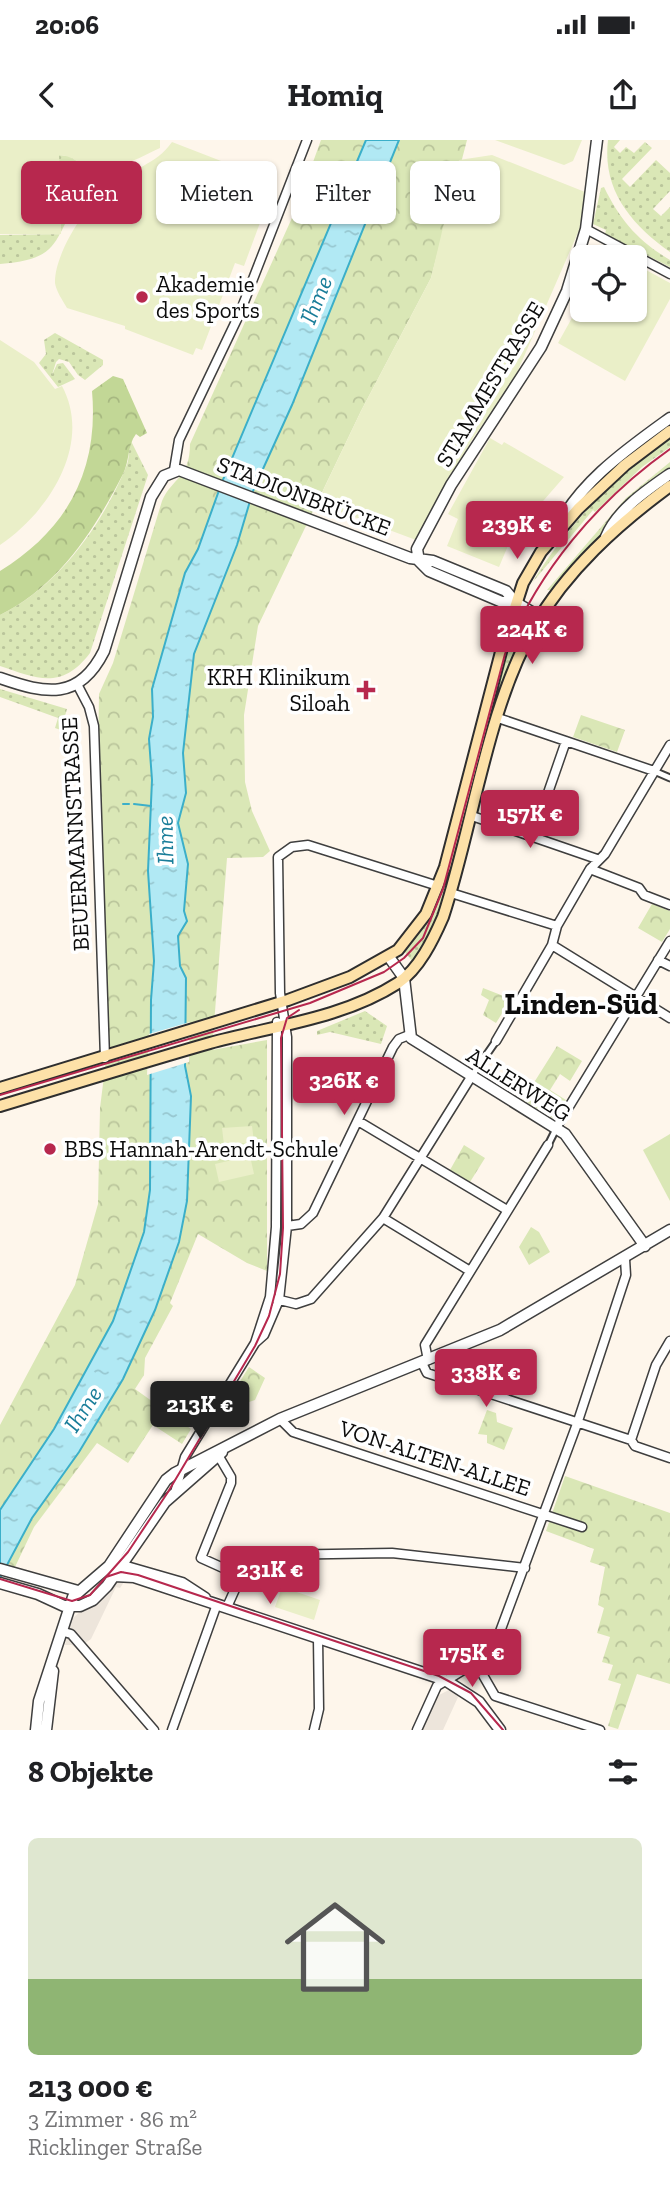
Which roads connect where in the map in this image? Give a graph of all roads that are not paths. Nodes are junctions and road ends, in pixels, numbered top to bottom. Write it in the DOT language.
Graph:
graph roads {
  1 [pos="307,140"];
  2 [pos="597,140"];
  3 [pos="586,229"];
  4 [pos="670,274"];
  5 [pos="670,418"];
  6 [pos="670,431"];
  7 [pos="174,470"];
  8 [pos="670,474"];
  9 [pos="670,486"];
  10 [pos="605,538"];
  11 [pos="552,539"];
  12 [pos="419,561"];
  13 [pos="515,603"];
  14 [pos="540,617"];
  15 [pos="0,678"];
  16 [pos="77,684"];
  17 [pos="498,718"];
  18 [pos="566,741"];
  19 [pos="670,745"];
  20 [pos="654,771"];
  21 [pos="670,778"];
  22 [pos="472,816"];
  23 [pos="533,836"];
  24 [pos="597,859"];
  25 [pos="590,869"];
  26 [pos="438,886"];
  27 [pos="451,893"];
  28 [pos="670,905"];
  29 [pos="557,926"];
  30 [pos="670,941"];
  31 [pos="552,945"];
  32 [pos="389,957"];
  33 [pos="658,960"];
  34 [pos="670,966"];
  35 [pos="404,978"];
  36 [pos="636,997"];
  37 [pos="280,1003"];
  38 [pos="670,1018"];
  39 [pos="280,1027"];
  40 [pos="409,1035"];
  41 [pos="496,1041"];
  42 [pos="104,1058"];
  43 [pos="471,1077"];
  44 [pos="0,1088"];
  45 [pos="0,1106"];
  46 [pos="358,1121"];
  47 [pos="556,1128"];
  48 [pos="548,1144"];
  49 [pos="421,1157"];
  50 [pos="507,1210"];
  51 [pos="383,1218"];
  52 [pos="288,1226"];
  53 [pos="668,1232"];
  54 [pos="645,1246"];
  55 [pos="625,1259"];
  56 [pos="470,1271"];
  57 [pos="270,1297"];
  58 [pos="279,1300"];
  59 [pos="670,1342"];
  60 [pos="255,1343"];
  61 [pos="425,1362"];
  62 [pos="280,1419"];
  63 [pos="577,1424"];
  64 [pos="631,1440"];
  65 [pos="233,1443"];
  66 [pos="218,1455"];
  67 [pos="670,1458"];
  68 [pos="181,1469"];
  69 [pos="177,1489"];
  70 [pos="544,1514"];
  71 [pos="582,1527"];
  72 [pos="525,1568"];
  73 [pos="115,1569"];
  74 [pos="5,1570"];
  75 [pos="241,1576"];
  76 [pos="2,1584"];
  77 [pos="79,1591"];
  78 [pos="219,1604"];
  79 [pos="70,1607"];
  80 [pos="64,1632"];
  81 [pos="318,1638"];
  82 [pos="55,1661"];
  83 [pos="476,1663"];
  84 [pos="445,1680"];
  85 [pos="573,1726"];
  86 [pos="36,1730"];
  87 [pos="46,1730"];
  88 [pos="154,1730"];
  89 [pos="172,1730"];
  90 [pos="314,1730"];
  91 [pos="417,1730"];
  92 [pos="500,1730"];
  93 [pos="600,1730"];
  1 -- 7 [label="street"];
  2 -- 3 [label="street, STAMMESTRASSE"];
  3 -- 4 [label="street"];
  3 -- 12 [label="street, STAMMESTRASSE"];
  5 -- 11 [label="street"];
  6 -- 11 [label="main road"];
  7 -- 12 [label="street, STADIONBRÜCKE"];
  7 -- 16 [label="street, BEUERMANNSTRASSE"];
  8 -- 10 [label="street"];
  9 -- 10 [label="main road"];
  10 -- 14 [label="main road"];
  11 -- 13 [label="main road"];
  12 -- 13 [label="street, STADIONBRÜCKE"];
  13 -- 14 [label="street, STADIONBRÜCKE"];
  13 -- 26 [label="main road"];
  14 -- 17 [label="main road"];
  15 -- 16 [label="street"];
  16 -- 42 [label="street, BEUERMANNSTRASSE"];
  17 -- 18 [label="street"];
  17 -- 22 [label="main road"];
  18 -- 20 [label="street"];
  18 -- 23 [label="street"];
  19 -- 20 [label="street"];
  20 -- 21 [label="street"];
  20 -- 24 [label="street"];
  22 -- 23 [label="street"];
  22 -- 27 [label="main road"];
  23 -- 24 [label="street"];
  24 -- 25 [label="street"];
  25 -- 28 [label="street"];
  25 -- 29 [label="street"];
  26 -- 32 [label="main road"];
  26 -- 37 [label="street"];
  27 -- 29 [label="street"];
  27 -- 35 [label="main road"];
  29 -- 31 [label="street"];
  30 -- 33 [label="street"];
  31 -- 36 [label="street"];
  31 -- 41 [label="street"];
  32 -- 35 [label="street"];
  32 -- 37 [label="main road"];
  33 -- 34 [label="street"];
  33 -- 36 [label="street"];
  35 -- 39 [label="main road"];
  35 -- 40 [label="street"];
  36 -- 38 [label="street"];
  36 -- 47 [label="street"];
  37 -- 39 [label="street"];
  37 -- 42 [label="main road"];
  39 -- 45 [label="main road"];
  39 -- 52 [label="street"];
  39 -- 57 [label="street"];
  40 -- 43 [label="street, ALLERWEG"];
  40 -- 46 [label="street"];
  41 -- 43 [label="street"];
  42 -- 44 [label="main road"];
  43 -- 47 [label="street, ALLERWEG"];
  43 -- 49 [label="street"];
  46 -- 49 [label="street"];
  46 -- 52 [label="street"];
  47 -- 48 [label="street"];
  47 -- 54 [label="street, ALLERWEG"];
  48 -- 50 [label="street"];
  49 -- 50 [label="street"];
  49 -- 51 [label="street"];
  50 -- 56 [label="street"];
  51 -- 56 [label="street"];
  51 -- 58 [label="street"];
  52 -- 58 [label="street"];
  53 -- 54 [label="street"];
  54 -- 55 [label="street"];
  55 -- 61 [label="street"];
  55 -- 63 [label="street"];
  56 -- 61 [label="street"];
  57 -- 58 [label="street"];
  57 -- 60 [label="street"];
  58 -- 60 [label="street"];
  59 -- 64 [label="street"];
  60 -- 68 [label="street"];
  61 -- 62 [label="street"];
  61 -- 63 [label="street"];
  62 -- 65 [label="street"];
  62 -- 70 [label="street, VON-ALTEN-ALLEE"];
  63 -- 64 [label="street"];
  63 -- 70 [label="street"];
  64 -- 67 [label="street"];
  65 -- 66 [label="street"];
  65 -- 68 [label="street"];
  66 -- 69 [label="street"];
  66 -- 75 [label="street"];
  68 -- 69 [label="street"];
  68 -- 73 [label="street"];
  69 -- 73 [label="street"];
  70 -- 71 [label="street, VON-ALTEN-ALLEE"];
  70 -- 72 [label="street"];
  72 -- 75 [label="street"];
  72 -- 83 [label="street"];
  73 -- 77 [label="street"];
  73 -- 78 [label="street"];
  73 -- 78 [label="street"];
  73 -- 79 [label="street"];
  74 -- 77 [label="street"];
  75 -- 78 [label="street"];
  76 -- 79 [label="street"];
  77 -- 79 [label="street"];
  78 -- 81 [label="street"];
  78 -- 89 [label="street"];
  79 -- 80 [label="street"];
  80 -- 82 [label="street"];
  80 -- 88 [label="street"];
  81 -- 84 [label="street"];
  81 -- 90 [label="street"];
  82 -- 86 [label="street"];
  82 -- 87 [label="street"];
  83 -- 84 [label="street"];
  83 -- 85 [label="street"];
  84 -- 91 [label="street"];
  84 -- 92 [label="street"];
  85 -- 93 [label="street"];
}
